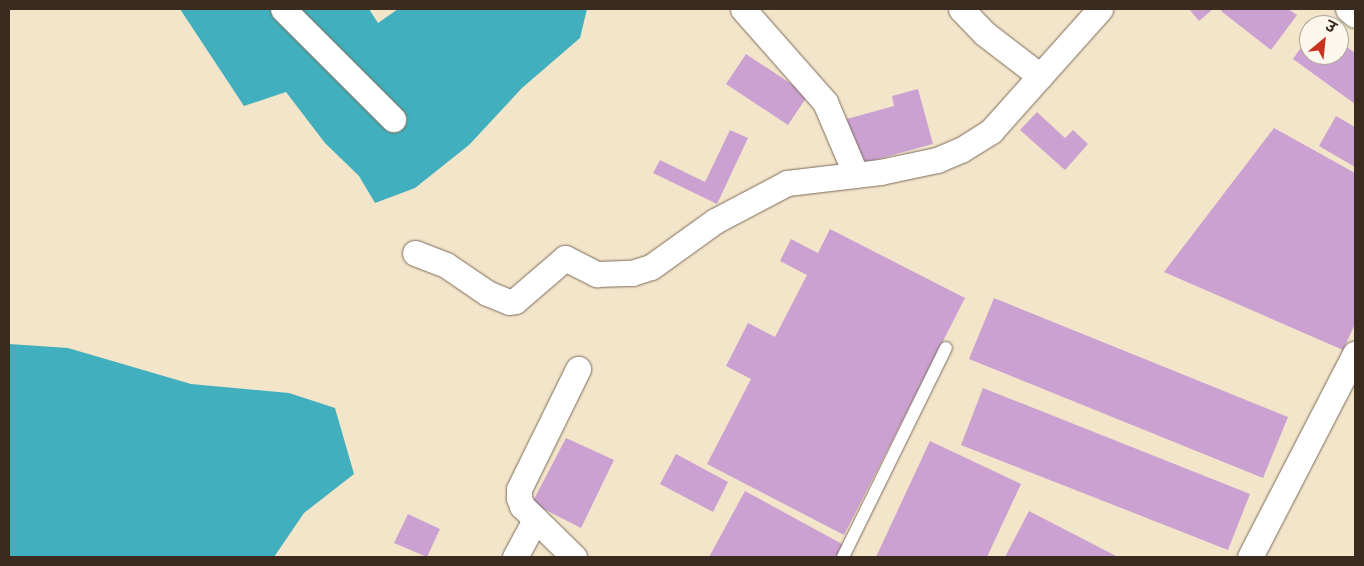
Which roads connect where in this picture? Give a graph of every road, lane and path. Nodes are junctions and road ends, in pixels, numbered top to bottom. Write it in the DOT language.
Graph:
graph roads {
  1 [pos="283,9"];
  2 [pos="742,9"];
  3 [pos="961,9"];
  4 [pos="1100,9"];
  5 [pos="1348,9"];
  6 [pos="1355,15"];
  7 [pos="1040,76"];
  8 [pos="394,119"];
  9 [pos="856,175"];
  10 [pos="416,253"];
  11 [pos="946,348"];
  12 [pos="1355,354"];
  13 [pos="578,368"];
  14 [pos="535,520"];
  15 [pos="515,557"];
  16 [pos="574,557"];
  17 [pos="843,557"];
  18 [pos="1250,557"];
  1 -- 8 [label="street"];
  2 -- 9 [label="street"];
  3 -- 7 [label="street"];
  4 -- 7 [label="street"];
  5 -- 6 [label="street"];
  7 -- 9 [label="street"];
  9 -- 10 [label="street"];
  11 -- 17 [label="lane"];
  12 -- 18 [label="street"];
  13 -- 14 [label="street"];
  14 -- 15 [label="street"];
  14 -- 16 [label="street"];
}
